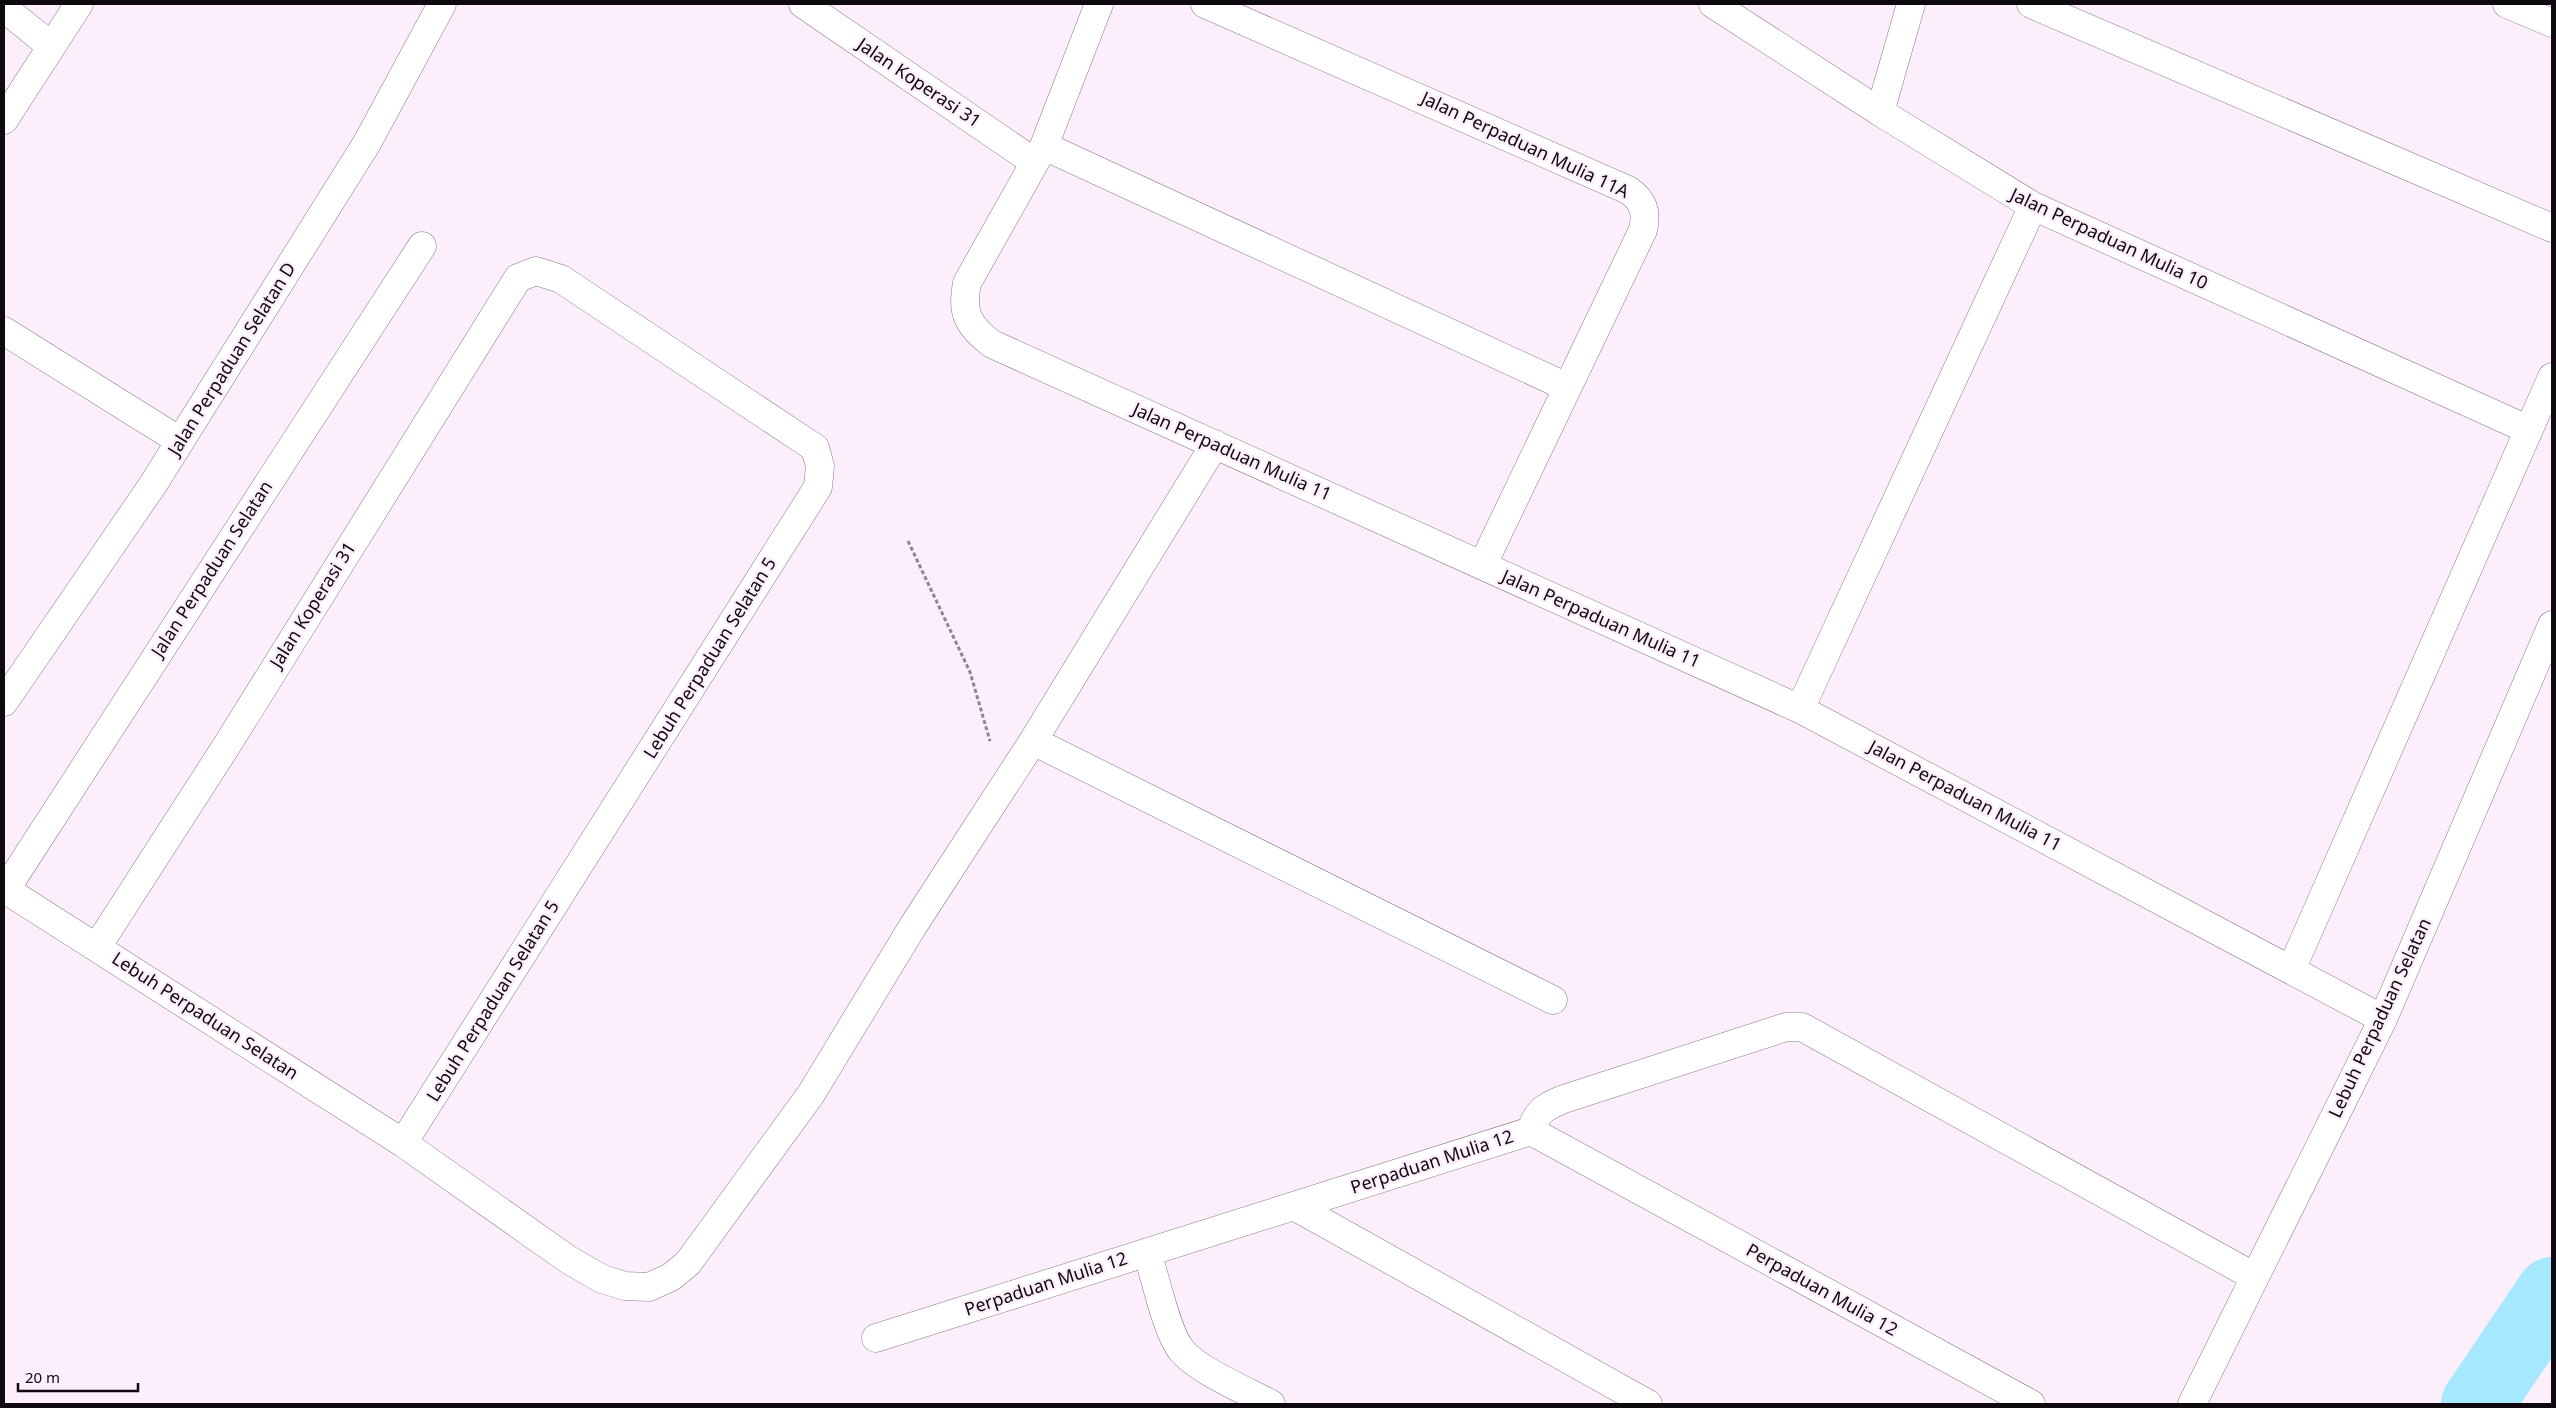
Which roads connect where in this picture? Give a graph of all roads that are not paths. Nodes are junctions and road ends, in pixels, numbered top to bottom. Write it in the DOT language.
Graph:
graph roads {
  1 [pos="79,4"];
  2 [pos="442,4"];
  3 [pos="803,4"];
  4 [pos="1099,4"];
  5 [pos="1205,4"];
  6 [pos="1713,4"];
  7 [pos="1911,4"];
  8 [pos="2031,4"];
  9 [pos="2507,4"];
  10 [pos="4,8"];
  11 [pos="2552,23"];
  12 [pos="51,46"];
  13 [pos="1880,112"];
  14 [pos="4,120"];
  15 [pos="1039,154"];
  16 [pos="2033,206"];
  17 [pos="2552,228"];
  18 [pos="422,246"];
  19 [pos="536,271"];
  20 [pos="4,331"];
  21 [pos="2552,377"];
  22 [pos="1567,387"];
  23 [pos="2529,430"];
  24 [pos="180,441"];
  25 [pos="1215,444"];
  26 [pos="1482,564"];
  27 [pos="2552,625"];
  28 [pos="4,702"];
  29 [pos="1800,709"];
  30 [pos="1032,741"];
  31 [pos="5,891"];
  32 [pos="97,947"];
  33 [pos="2292,968"];
  34 [pos="1552,1000"];
  35 [pos="2383,1018"];
  36 [pos="1531,1131"];
  37 [pos="403,1143"];
  38 [pos="1294,1206"];
  39 [pos="1147,1252"];
  40 [pos="2255,1277"];
  41 [pos="876,1338"];
  42 [pos="1272,1404"];
  43 [pos="1648,1404"];
  44 [pos="2031,1404"];
  45 [pos="2192,1404"];
  1 -- 12 [label="street"];
  2 -- 24 [label="street, Jalan Perpaduan Selatan D"];
  3 -- 15 [label="street, Jalan Koperasi 31"];
  4 -- 15 [label="street, Jalan Perpaduan Mulia 11"];
  5 -- 22 [label="street, Jalan Perpaduan Mulia 11A"];
  6 -- 13 [label="street, Jalan Perpaduan Mulia 10"];
  7 -- 13 [label="street"];
  8 -- 17 [label="street"];
  9 -- 11 [label="street"];
  10 -- 12 [label="street"];
  12 -- 14 [label="street"];
  13 -- 16 [label="street, Jalan Perpaduan Mulia 10"];
  15 -- 22 [label="street, Jalan Koperasi 31"];
  15 -- 25 [label="street, Jalan Perpaduan Mulia 11"];
  16 -- 23 [label="street, Jalan Perpaduan Mulia 10"];
  16 -- 29 [label="street"];
  18 -- 31 [label="street, Jalan Perpaduan Selatan"];
  19 -- 32 [label="street, Jalan Koperasi 31"];
  19 -- 37 [label="street, Lebuh Perpaduan Selatan 5"];
  20 -- 24 [label="street"];
  21 -- 23 [label="street"];
  22 -- 26 [label="street, Jalan Perpaduan Mulia 11A"];
  23 -- 33 [label="street"];
  24 -- 28 [label="street, Jalan Perpaduan Selatan D"];
  25 -- 26 [label="street, Jalan Perpaduan Mulia 11"];
  25 -- 30 [label="street, Lebuh Perpaduan Selatan"];
  26 -- 29 [label="street, Jalan Perpaduan Mulia 11"];
  27 -- 35 [label="street, Lebuh Perpaduan Selatan"];
  29 -- 33 [label="street, Jalan Perpaduan Mulia 11"];
  30 -- 34 [label="street"];
  30 -- 37 [label="street, Lebuh Perpaduan Selatan"];
  31 -- 32 [label="street, Lebuh Perpaduan Selatan"];
  32 -- 37 [label="street, Lebuh Perpaduan Selatan"];
  33 -- 35 [label="street, Jalan Perpaduan Mulia 11"];
  35 -- 40 [label="street, Lebuh Perpaduan Selatan"];
  36 -- 38 [label="street, Perpaduan Mulia 12"];
  36 -- 40 [label="street"];
  36 -- 44 [label="street, Perpaduan Mulia 12"];
  38 -- 39 [label="street, Perpaduan Mulia 12"];
  38 -- 43 [label="street"];
  39 -- 41 [label="street, Perpaduan Mulia 12"];
  39 -- 42 [label="street"];
  40 -- 45 [label="street, Lebuh Perpaduan Selatan"];
}
